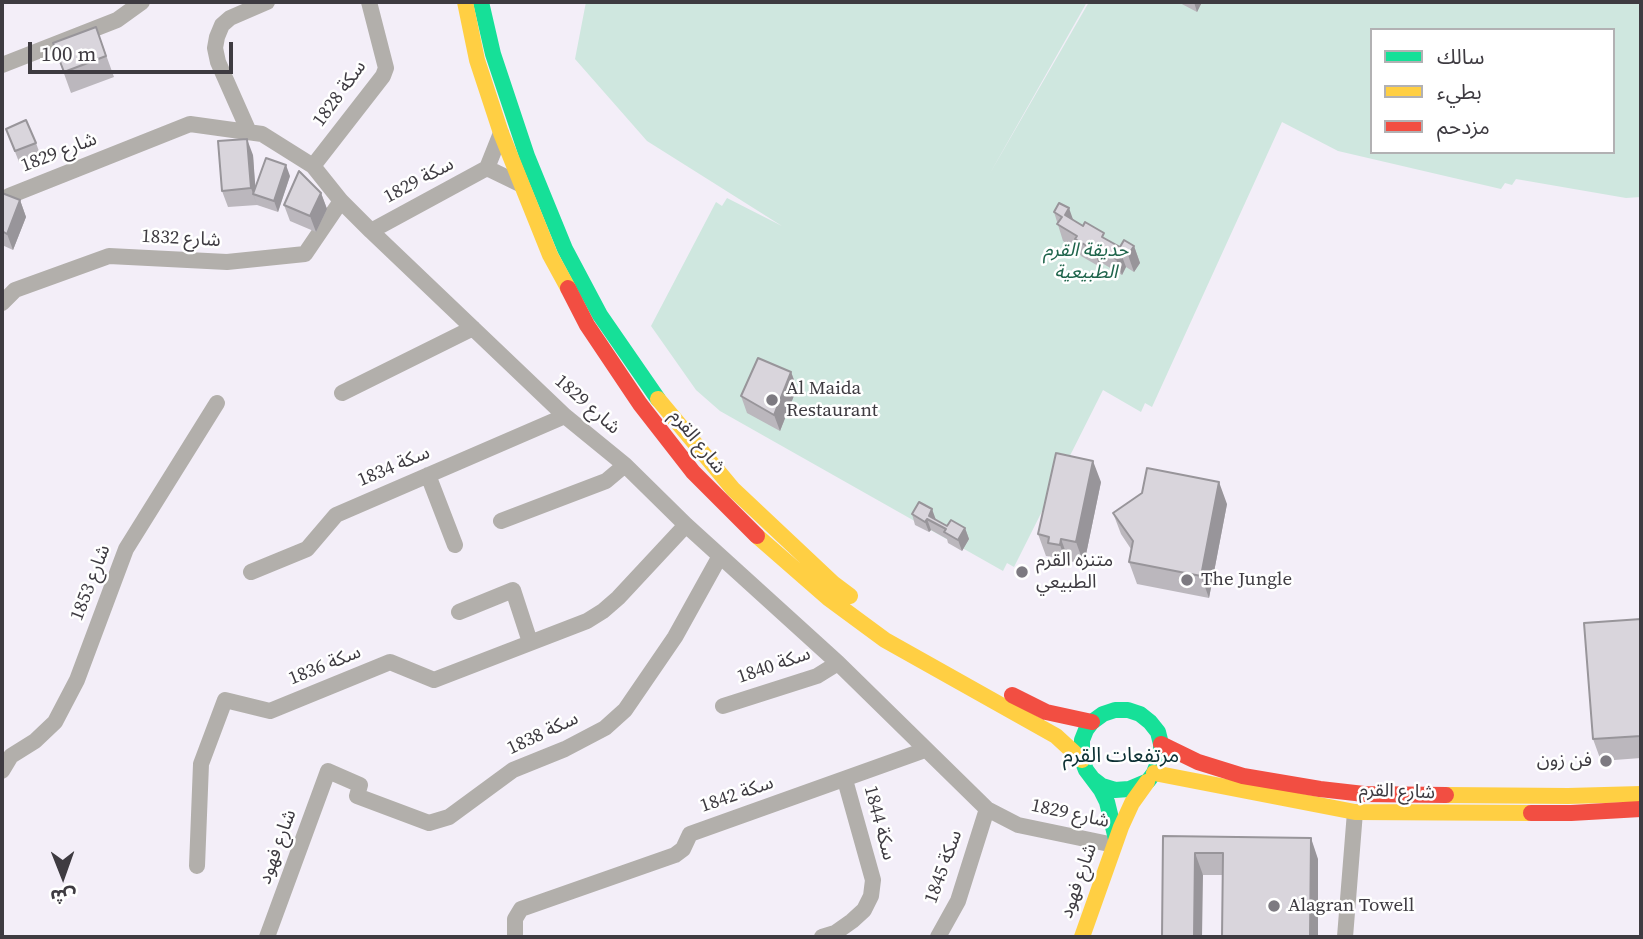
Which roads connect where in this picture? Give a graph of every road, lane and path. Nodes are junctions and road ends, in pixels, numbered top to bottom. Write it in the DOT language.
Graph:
graph roads {
  1 [pos="142,2"];
  2 [pos="267,2"];
  3 [pos="369,2"];
  4 [pos="465,2"];
  5 [pos="481,2"];
  6 [pos="2,65"];
  7 [pos="249,132"];
  8 [pos="501,133"];
  9 [pos="313,166"];
  10 [pos="487,169"];
  11 [pos="520,184"];
  12 [pos="2,201"];
  13 [pos="341,201"];
  14 [pos="371,231"];
  15 [pos="2,303"];
  16 [pos="472,328"];
  17 [pos="342,393"];
  18 [pos="217,403"];
  19 [pos="565,416"];
  20 [pos="625,465"];
  21 [pos="428,475"];
  22 [pos="501,521"];
  23 [pos="686,525"];
  24 [pos="455,545"];
  25 [pos="720,556"];
  26 [pos="251,572"];
  27 [pos="459,612"];
  28 [pos="530,642"];
  29 [pos="838,663"];
  30 [pos="723,706"];
  31 [pos="1092,722"];
  32 [pos="1161,744"];
  33 [pos="925,750"];
  34 [pos="1082,760"];
  35 [pos="2,771"];
  36 [pos="328,771"];
  37 [pos="1151,777"];
  38 [pos="1093,779"];
  39 [pos="845,780"];
  40 [pos="1641,794"];
  41 [pos="1641,808"];
  42 [pos="987,809"];
  43 [pos="1355,812"];
  44 [pos="1115,842"];
  45 [pos="197,866"];
  46 [pos="267,937"];
  47 [pos="515,937"];
  48 [pos="822,937"];
  49 [pos="939,937"];
  50 [pos="1082,937"];
  51 [pos="1345,937"];
  1 -- 6 [label="street"];
  2 -- 7 [label="street"];
  3 -- 9 [label="street, سكة 1828"];
  4 -- 8 [label="main road, شارع القرم"];
  5 -- 31 [label="main road, شارع القرم"];
  7 -- 9 [label="street, 1829 شارع"];
  7 -- 12 [label="street, 1829 شارع"];
  8 -- 10 [label="street"];
  8 -- 11 [label="main road, شارع القرم"];
  9 -- 13 [label="street, 1829 شارع"];
  10 -- 11 [label="street"];
  10 -- 14 [label="street, سكة 1829"];
  11 -- 34 [label="main road, شارع القرم"];
  13 -- 14 [label="street, 1829 شارع"];
  13 -- 15 [label="street, 1832 شارع"];
  14 -- 16 [label="street, 1829 شارع"];
  16 -- 17 [label="street"];
  16 -- 19 [label="street, 1829 شارع"];
  18 -- 35 [label="street, شارع 1853"];
  19 -- 20 [label="street, 1829 شارع"];
  19 -- 21 [label="street, سكة 1834"];
  20 -- 22 [label="street"];
  20 -- 23 [label="street, 1829 شارع"];
  21 -- 24 [label="street"];
  21 -- 26 [label="street, سكة 1834"];
  23 -- 25 [label="street, 1829 شارع"];
  23 -- 28 [label="street, سكة 1836"];
  25 -- 29 [label="street, 1829 شارع"];
  25 -- 36 [label="street, 1838 سكة"];
  27 -- 28 [label="street"];
  28 -- 45 [label="street, سكة 1836"];
  29 -- 30 [label="street, سكة 1840"];
  29 -- 33 [label="street, 1829 شارع"];
  31 -- 32 [label="main road"];
  31 -- 34 [label="main road"];
  32 -- 37 [label="main road"];
  32 -- 40 [label="main road, شارع القرم"];
  33 -- 39 [label="street, سكة 1842"];
  33 -- 42 [label="street, 1829 شارع"];
  34 -- 38 [label="main road"];
  36 -- 46 [label="street, شارع فهود"];
  37 -- 38 [label="main road"];
  37 -- 43 [label="main road, شارع القرم"];
  37 -- 44 [label="main road, شارع فهود"];
  38 -- 44 [label="main road, شارع فهود"];
  39 -- 47 [label="street, سكة 1842"];
  39 -- 48 [label="street, سكة 1844"];
  41 -- 43 [label="main road, شارع القرم"];
  42 -- 44 [label="street, 1829 شارع"];
  42 -- 49 [label="street, 1845 سكة"];
  43 -- 51 [label="street"];
  44 -- 50 [label="main road, شارع فهود"];
}
